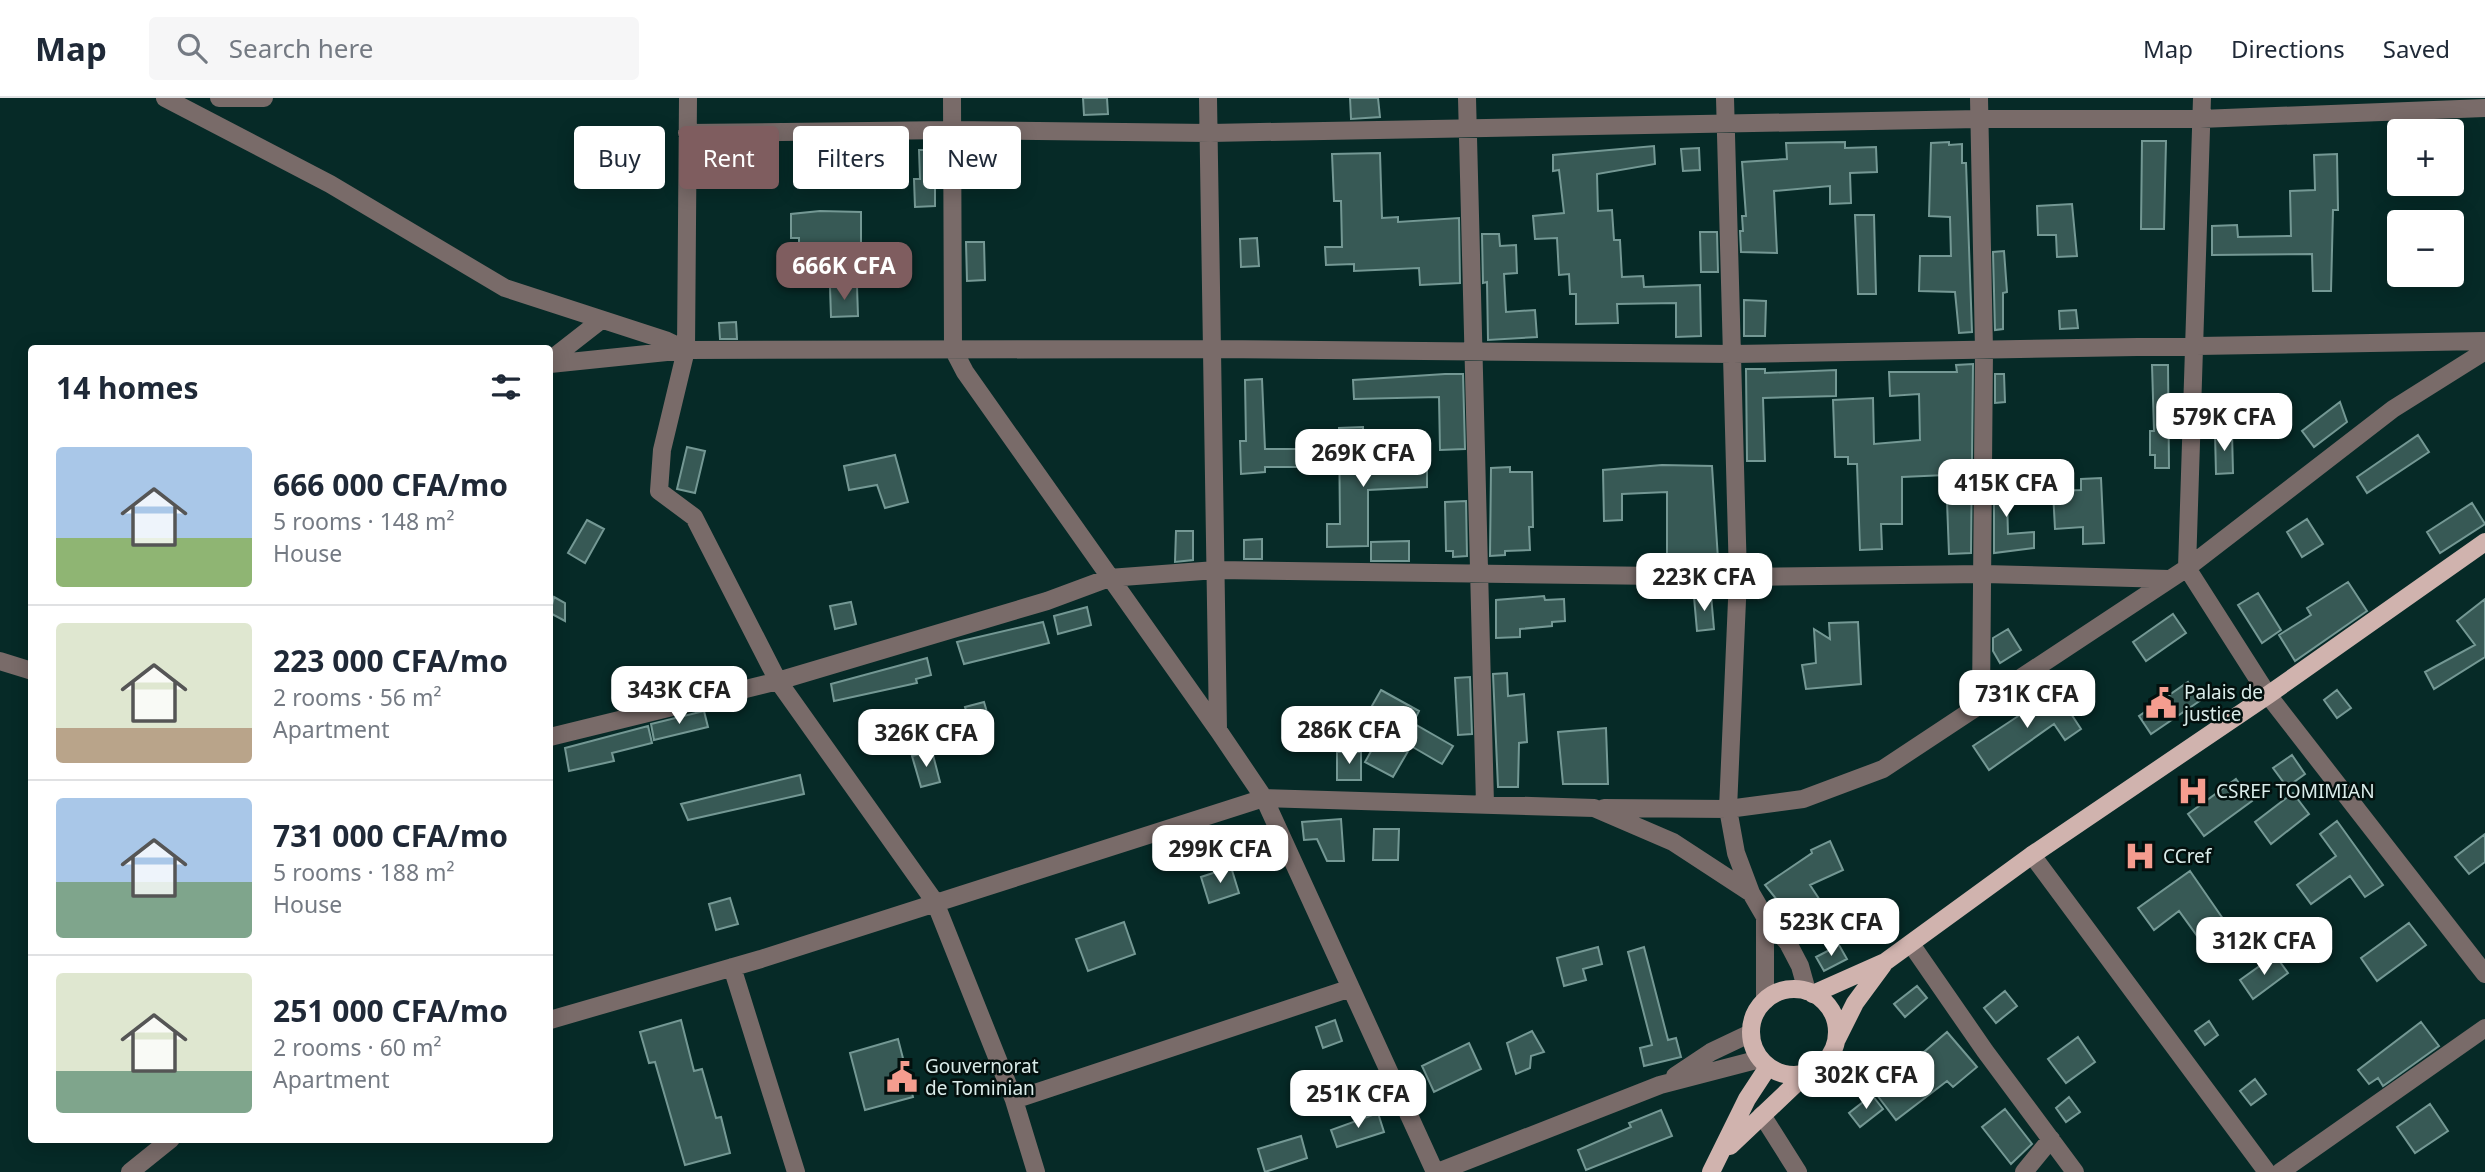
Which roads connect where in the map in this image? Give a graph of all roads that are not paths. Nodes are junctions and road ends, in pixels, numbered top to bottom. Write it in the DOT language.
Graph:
graph roads {
  1 [pos="165,98"];
  2 [pos="219,98"];
  3 [pos="264,98"];
  4 [pos="688,98"];
  5 [pos="952,98"];
  6 [pos="1208,98"];
  7 [pos="1467,98"];
  8 [pos="1725,98"];
  9 [pos="1979,98"];
  10 [pos="2202,98"];
  11 [pos="2217,98"];
  12 [pos="2485,108"];
  13 [pos="1979,119"];
  14 [pos="2200,119"];
  15 [pos="1725,124"];
  16 [pos="687,126"];
  17 [pos="953,126"];
  18 [pos="1468,128"];
  19 [pos="923,130"];
  20 [pos="1021,131"];
  21 [pos="779,132"];
  22 [pos="1210,133"];
  23 [pos="687,189"];
  24 [pos="953,189"];
  25 [pos="600,321"];
  26 [pos="2485,341"];
  27 [pos="2196,344"];
  28 [pos="953,349"];
  29 [pos="1214,349"];
  30 [pos="686,350"];
  31 [pos="1984,350"];
  32 [pos="2485,351"];
  33 [pos="1473,352"];
  34 [pos="1734,354"];
  35 [pos="553,360"];
  36 [pos="553,362"];
  37 [pos="2485,542"];
  38 [pos="2187,568"];
  39 [pos="1216,570"];
  40 [pos="1477,573"];
  41 [pos="1984,574"];
  42 [pos="1738,577"];
  43 [pos="1109,578"];
  44 [pos="2169,579"];
  45 [pos="0,661"];
  46 [pos="28,670"];
  47 [pos="778,681"];
  48 [pos="2268,695"];
  49 [pos="1981,704"];
  50 [pos="1218,730"];
  51 [pos="553,736"];
  52 [pos="1264,798"];
  53 [pos="1485,804"];
  54 [pos="1594,808"];
  55 [pos="1728,808"];
  56 [pos="2032,855"];
  57 [pos="1751,893"];
  58 [pos="935,902"];
  59 [pos="1765,917"];
  60 [pos="1911,944"];
  61 [pos="1885,962"];
  62 [pos="732,967"];
  63 [pos="2485,974"];
  64 [pos="1351,988"];
  65 [pos="1810,992"];
  66 [pos="1765,1001"];
  67 [pos="553,1019"];
  68 [pos="2485,1027"];
  69 [pos="1751,1033"];
  70 [pos="1836,1041"];
  71 [pos="1764,1063"];
  72 [pos="1807,1073"];
  73 [pos="1660,1085"];
  74 [pos="1014,1100"];
  75 [pos="1762,1115"];
  76 [pos="2051,1139"];
  77 [pos="166,1143"];
  78 [pos="1722,1153"];
  79 [pos="130,1172"];
  80 [pos="796,1172"];
  81 [pos="1036,1172"];
  82 [pos="1436,1172"];
  83 [pos="1711,1172"];
  84 [pos="1798,1172"];
  85 [pos="2024,1172"];
  86 [pos="2075,1172"];
  87 [pos="2267,1172"];
  88 [pos="2280,1172"];
  1 -- 25 [label="street"];
  2 -- 3 [label="street"];
  4 -- 16 [label="street"];
  5 -- 17 [label="street"];
  6 -- 22 [label="street"];
  7 -- 18 [label="street"];
  8 -- 15 [label="street"];
  9 -- 13 [label="street"];
  10 -- 14 [label="street"];
  11 -- 14 [label="street"];
  12 -- 14 [label="street"];
  13 -- 14 [label="street"];
  13 -- 15 [label="street"];
  13 -- 31 [label="street"];
  14 -- 27 [label="street"];
  15 -- 18 [label="street"];
  15 -- 34 [label="street"];
  18 -- 22 [label="street"];
  18 -- 33 [label="street"];
  19 -- 21 [label="street"];
  20 -- 22 [label="street"];
  22 -- 29 [label="street"];
  23 -- 30 [label="street"];
  24 -- 28 [label="street"];
  25 -- 30 [label="street"];
  25 -- 35 [label="street"];
  26 -- 27 [label="street"];
  27 -- 31 [label="street"];
  27 -- 38 [label="street"];
  28 -- 29 [label="street"];
  28 -- 30 [label="street"];
  28 -- 43 [label="street"];
  29 -- 33 [label="street"];
  29 -- 39 [label="street"];
  30 -- 36 [label="street"];
  30 -- 47 [label="street"];
  31 -- 34 [label="street"];
  31 -- 41 [label="street"];
  32 -- 38 [label="street"];
  33 -- 34 [label="street"];
  33 -- 40 [label="street"];
  34 -- 42 [label="street"];
  37 -- 48 [label="main road"];
  38 -- 44 [label="street"];
  38 -- 48 [label="street"];
  39 -- 40 [label="street"];
  39 -- 43 [label="street"];
  39 -- 50 [label="street"];
  40 -- 42 [label="street"];
  40 -- 53 [label="street"];
  41 -- 42 [label="street"];
  41 -- 44 [label="street"];
  41 -- 49 [label="street"];
  42 -- 55 [label="street"];
  43 -- 47 [label="street"];
  43 -- 50 [label="street"];
  44 -- 49 [label="street"];
  45 -- 46 [label="street"];
  47 -- 51 [label="street"];
  47 -- 58 [label="street"];
  48 -- 56 [label="main road"];
  48 -- 63 [label="street"];
  49 -- 55 [label="street"];
  50 -- 52 [label="street"];
  52 -- 53 [label="street"];
  52 -- 58 [label="street"];
  52 -- 64 [label="street"];
  53 -- 54 [label="street"];
  54 -- 55 [label="street"];
  54 -- 57 [label="street"];
  55 -- 57 [label="street"];
  56 -- 60 [label="main road"];
  56 -- 87 [label="street"];
  57 -- 59 [label="street"];
  58 -- 62 [label="street"];
  58 -- 74 [label="street"];
  59 -- 65 [label="street"];
  59 -- 66 [label="street"];
  60 -- 61 [label="main road"];
  60 -- 76 [label="street"];
  61 -- 65 [label="main road"];
  61 -- 70 [label="main road"];
  62 -- 67 [label="street"];
  62 -- 80 [label="street"];
  64 -- 74 [label="street"];
  64 -- 82 [label="street"];
  65 -- 66 [label="main road"];
  65 -- 70 [label="main road"];
  66 -- 69 [label="main road"];
  68 -- 88 [label="street"];
  69 -- 71 [label="main road"];
  69 -- 73 [label="street"];
  70 -- 72 [label="main road"];
  71 -- 72 [label="main road"];
  71 -- 73 [label="street"];
  71 -- 78 [label="main road"];
  72 -- 75 [label="main road"];
  73 -- 82 [label="street"];
  74 -- 81 [label="street"];
  75 -- 78 [label="main road"];
  75 -- 84 [label="street"];
  76 -- 85 [label="street"];
  76 -- 86 [label="street"];
  77 -- 79 [label="street"];
  78 -- 83 [label="main road"];
}
